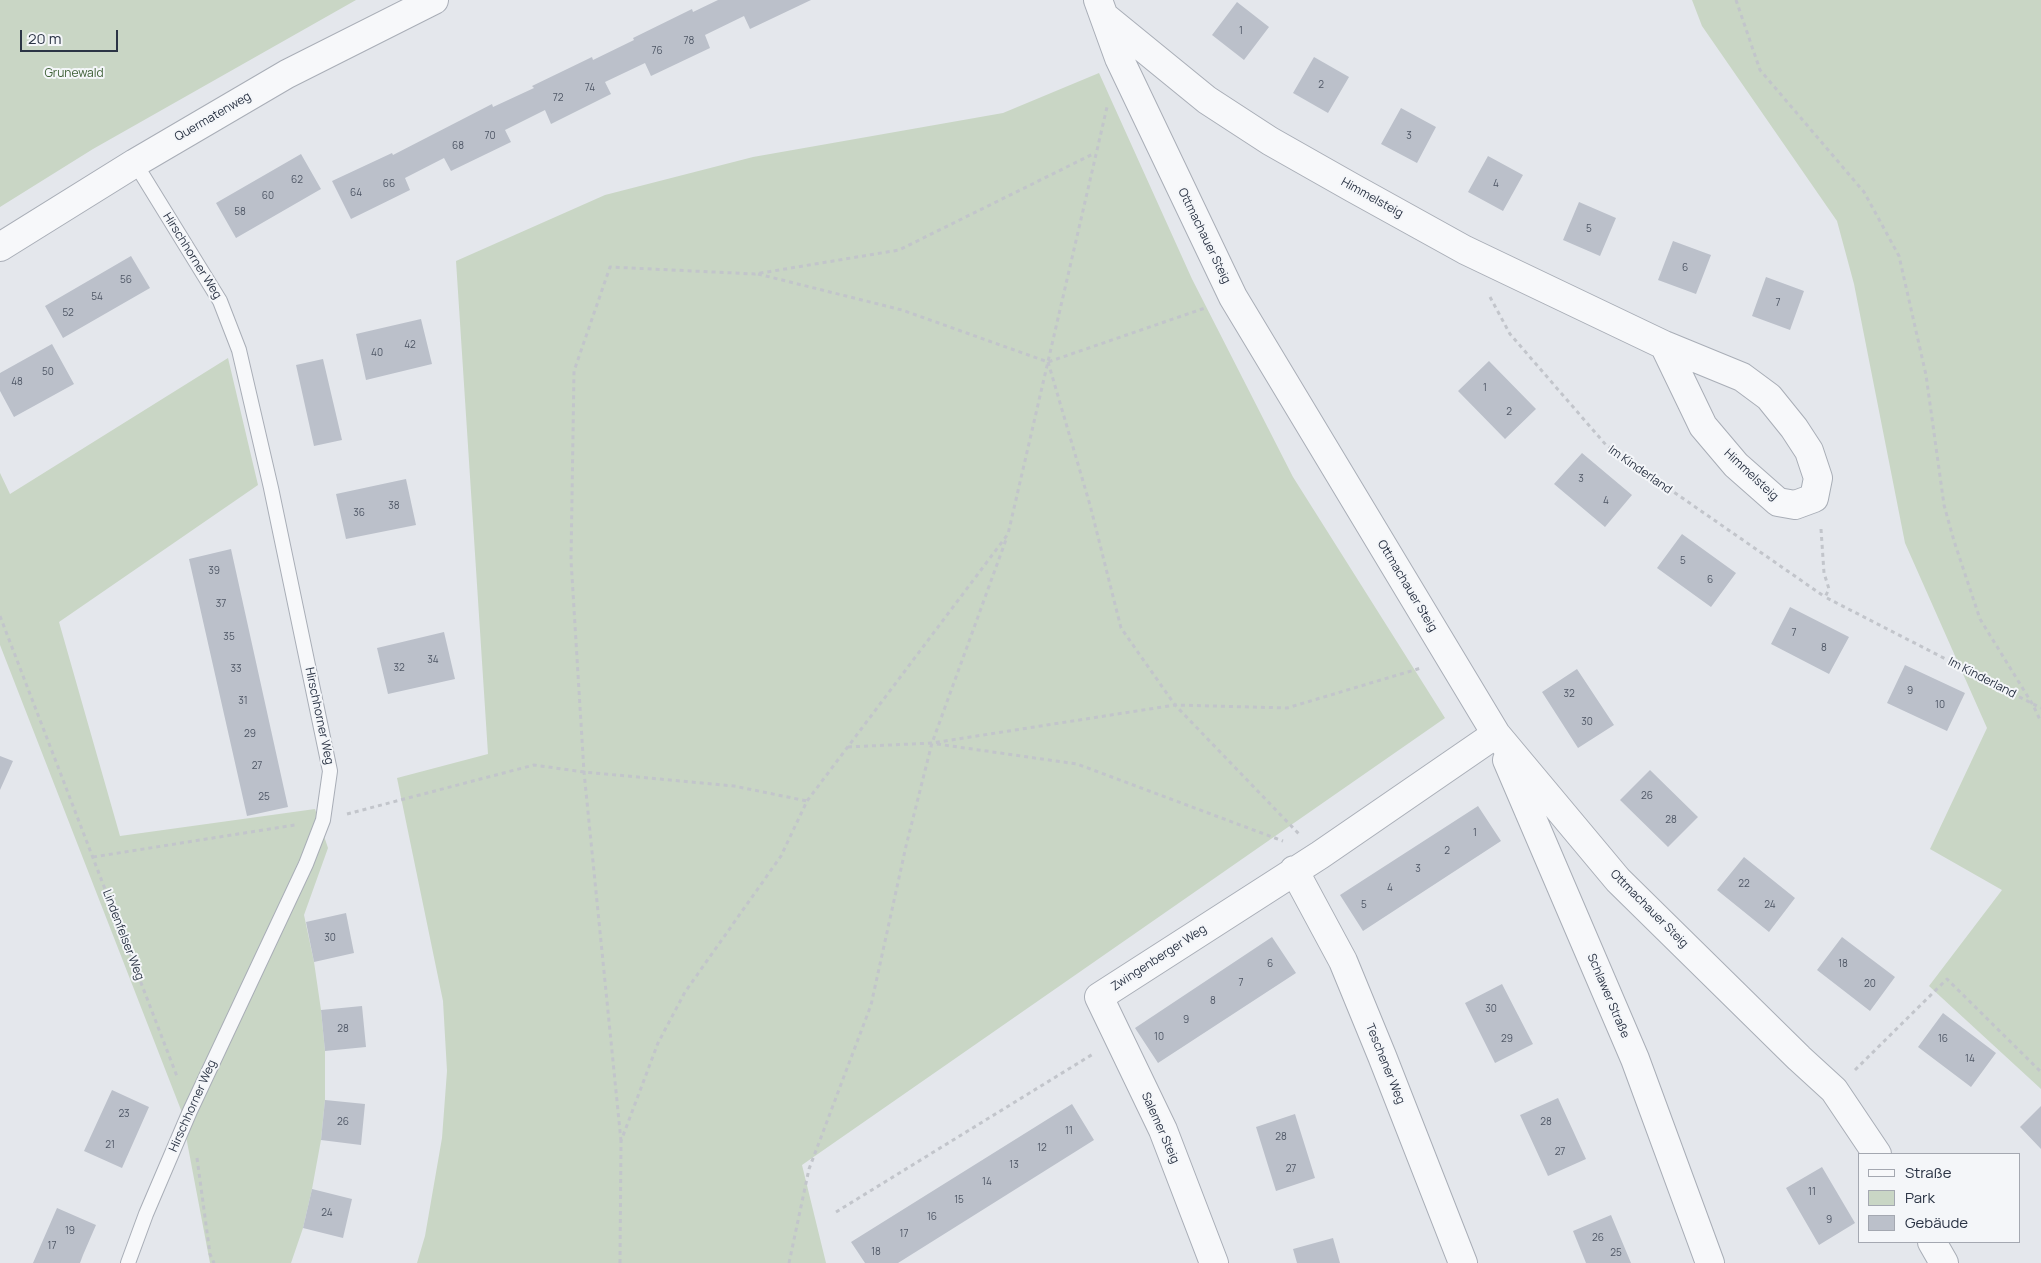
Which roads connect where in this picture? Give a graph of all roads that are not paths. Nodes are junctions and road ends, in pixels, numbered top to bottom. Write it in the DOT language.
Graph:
graph roads {
  1 [pos="434,0"];
  2 [pos="1100,8"];
  3 [pos="135,163"];
  4 [pos="0,247"];
  5 [pos="1664,345"];
  6 [pos="1496,734"];
  7 [pos="1294,870"];
  8 [pos="1098,997"];
  9 [pos="1876,1153"];
  10 [pos="1933,1243"];
  11 [pos="128,1263"];
  12 [pos="1214,1263"];
  13 [pos="1463,1263"];
  14 [pos="1710,1263"];
  15 [pos="1944,1263"];
  1 -- 3 [label="street, Quermatenweg"];
  2 -- 5 [label="street, Himmelsteig"];
  2 -- 6 [label="street, Ottmachauer Steig"];
  3 -- 4 [label="street, Quermatenweg"];
  3 -- 11 [label="lane, Hirschhorner Weg"];
  5 -- 5 [label="street, Himmelsteig"];
  6 -- 7 [label="street, Zwingenberger Weg"];
  6 -- 9 [label="street, Ottmachauer Steig"];
  6 -- 14 [label="street, Schlawer Straße"];
  7 -- 8 [label="street, Zwingenberger Weg"];
  7 -- 13 [label="street, Teschener Weg"];
  8 -- 12 [label="street, Salemer Steig"];
  10 -- 15 [label="street"];
}
